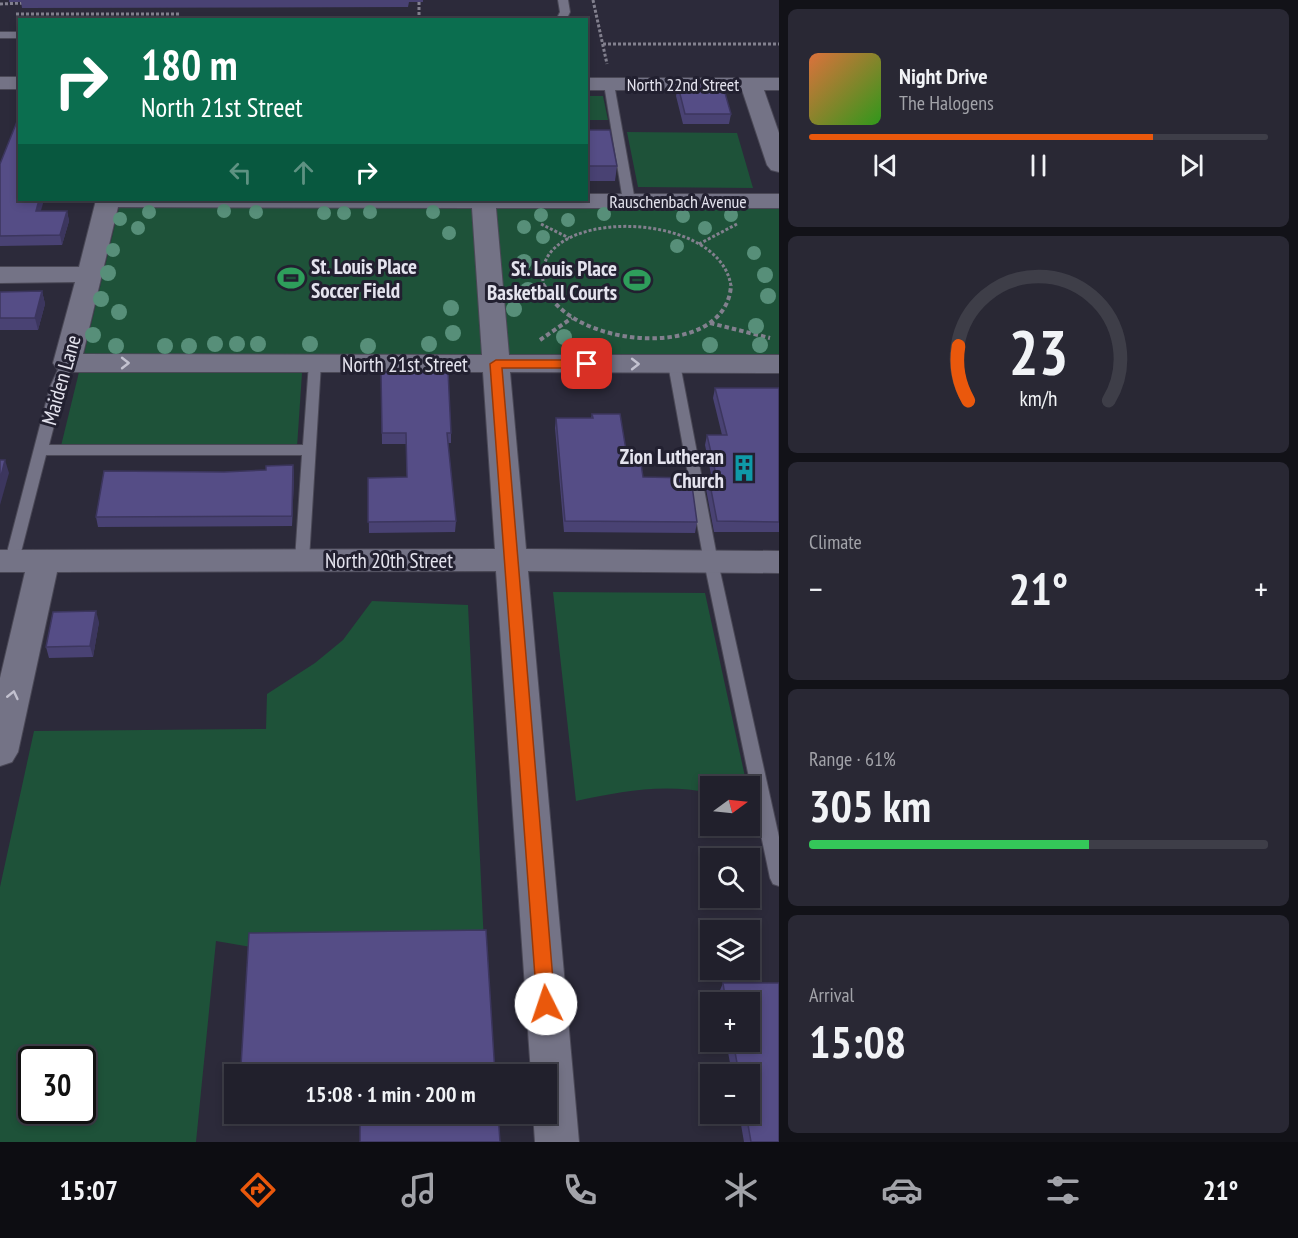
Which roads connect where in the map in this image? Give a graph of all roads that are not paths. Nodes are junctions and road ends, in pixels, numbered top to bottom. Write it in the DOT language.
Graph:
graph roads {
  1 [pos="563,0"];
  2 [pos="562,18"];
  3 [pos="0,35"];
  4 [pos="18,35"];
  5 [pos="0,83"];
  6 [pos="18,83"];
  7 [pos="588,84"];
  8 [pos="609,84"];
  9 [pos="751,84"];
  10 [pos="779,84"];
  11 [pos="779,165"];
  12 [pos="108,201"];
  13 [pos="483,201"];
  14 [pos="588,201"];
  15 [pos="629,201"];
  16 [pos="779,201"];
  17 [pos="89,274"];
  18 [pos="0,275"];
  19 [pos="67,363"];
  20 [pos="315,363"];
  21 [pos="496,364"];
  22 [pos="674,364"];
  23 [pos="779,364"];
  24 [pos="42,450"];
  25 [pos="309,450"];
  26 [pos="19,560"];
  27 [pos="302,560"];
  28 [pos="512,560"];
  29 [pos="711,562"];
  30 [pos="779,562"];
  31 [pos="0,752"];
  32 [pos="779,878"];
  33 [pos="557,1142"];
  1 -- 2 [label="lane"];
  3 -- 4 [label="lane"];
  5 -- 6 [label="street"];
  7 -- 8 [label="street, North 22nd Street"];
  8 -- 9 [label="street, North 22nd Street"];
  8 -- 15 [label="lane"];
  9 -- 10 [label="street, North 22nd Street"];
  9 -- 11 [label="street"];
  12 -- 17 [label="street, Maiden Lane"];
  13 -- 21 [label="street"];
  14 -- 15 [label="street, Rauschenbach Avenue"];
  15 -- 16 [label="street, Rauschenbach Avenue"];
  17 -- 18 [label="street"];
  17 -- 19 [label="street, Maiden Lane"];
  19 -- 20 [label="street, North 21st Street, one-way"];
  19 -- 24 [label="lane, Maiden Lane"];
  20 -- 21 [label="street, North 21st Street"];
  20 -- 25 [label="lane"];
  21 -- 22 [label="street, North 21st Street, one-way"];
  21 -- 28 [label="street"];
  22 -- 23 [label="street, North 21st Street"];
  22 -- 29 [label="lane"];
  24 -- 25 [label="lane"];
  24 -- 26 [label="lane, Maiden Lane"];
  25 -- 27 [label="lane"];
  26 -- 27 [label="street, North 20th Street"];
  31 -- 26 [label="street, Maiden Lane, one-way"];
  27 -- 28 [label="street, North 20th Street"];
  28 -- 29 [label="street, North 20th Street"];
  28 -- 33 [label="street"];
  29 -- 30 [label="street, North 20th Street"];
  29 -- 32 [label="lane"];
}
